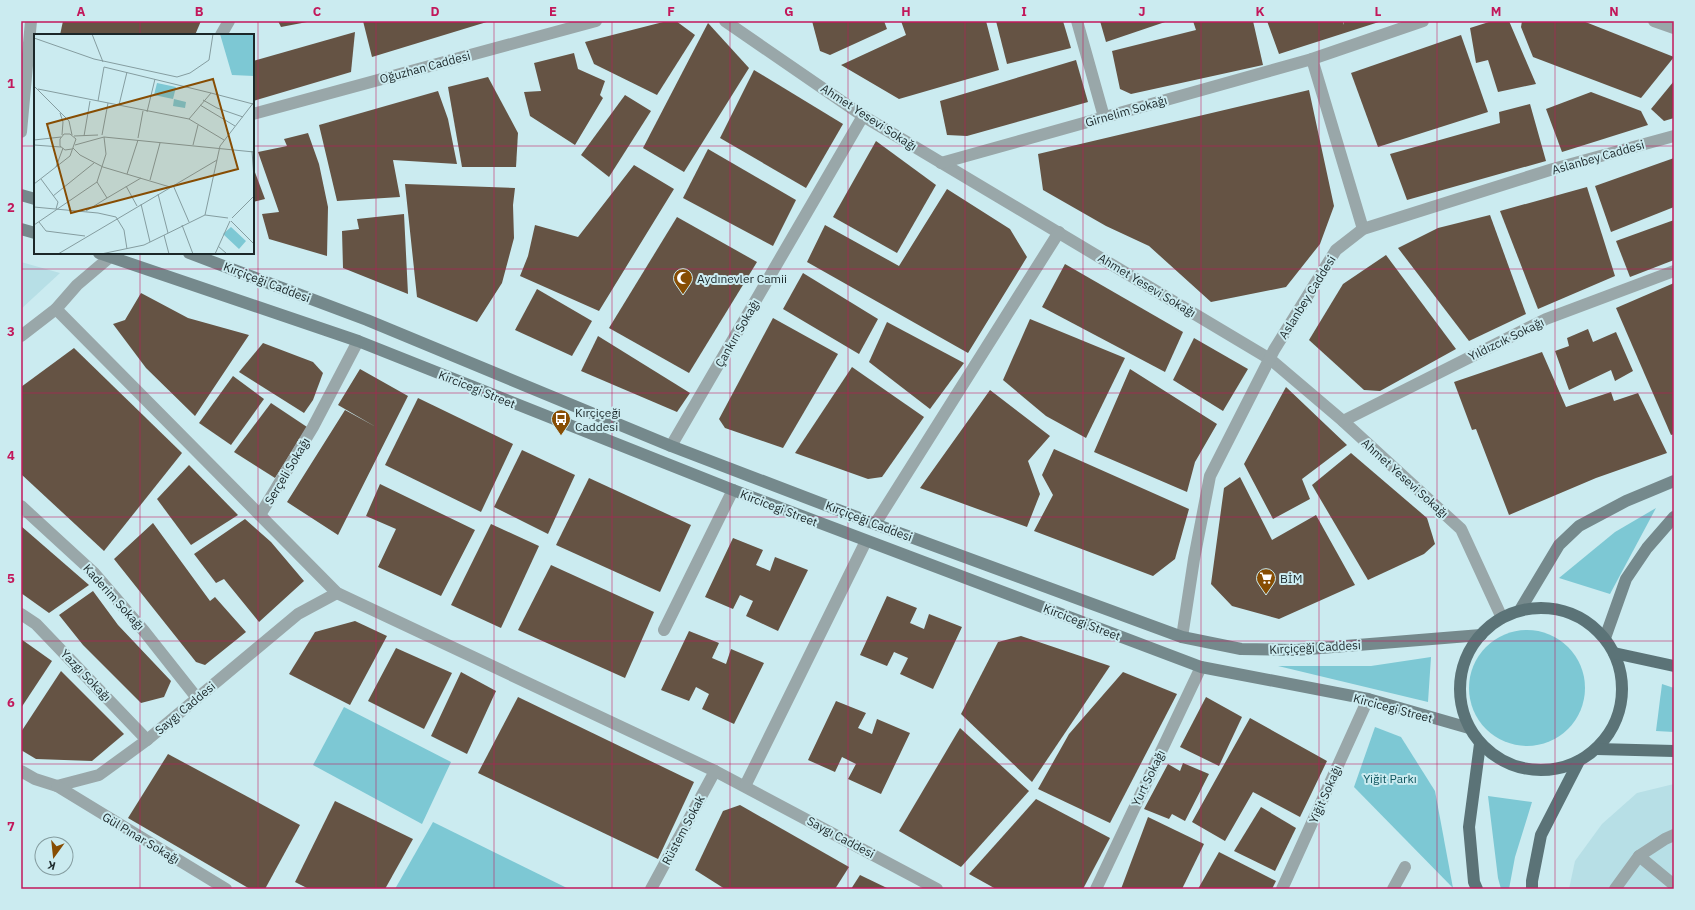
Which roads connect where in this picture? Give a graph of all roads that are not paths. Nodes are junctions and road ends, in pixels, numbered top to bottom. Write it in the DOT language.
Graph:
graph roads {
  1 [pos="30,21"];
  2 [pos="229,21"];
  3 [pos="596,21"];
  4 [pos="725,21"];
  5 [pos="1077,21"];
  6 [pos="1423,21"];
  7 [pos="1654,21"];
  8 [pos="1674,28"];
  9 [pos="222,34"];
  10 [pos="1312,59"];
  11 [pos="254,114"];
  12 [pos="863,116"];
  13 [pos="1104,117"];
  14 [pos="21,132"];
  15 [pos="1674,136"];
  16 [pos="941,163"];
  17 [pos="21,195"];
  18 [pos="34,199"];
  19 [pos="21,229"];
  20 [pos="1362,229"];
  21 [pos="1059,232"];
  22 [pos="34,233"];
  23 [pos="107,254"];
  24 [pos="192,254"];
  25 [pos="1674,271"];
  26 [pos="56,309"];
  27 [pos="21,336"];
  28 [pos="358,342"];
  29 [pos="1270,358"];
  30 [pos="1343,421"];
  31 [pos="671,446"];
  32 [pos="1674,481"];
  33 [pos="733,490"];
  34 [pos="21,506"];
  35 [pos="260,515"];
  36 [pos="1674,517"];
  37 [pos="875,524"];
  38 [pos="866,541"];
  39 [pos="337,593"];
  40 [pos="1520,610"];
  41 [pos="21,614"];
  42 [pos="1502,618"];
  43 [pos="664,630"];
  44 [pos="1481,635"];
  45 [pos="1182,637"];
  46 [pos="1605,638"];
  47 [pos="1614,653"];
  48 [pos="1674,666"];
  49 [pos="1201,667"];
  50 [pos="197,698"];
  51 [pos="1368,699"];
  52 [pos="1468,728"];
  53 [pos="147,740"];
  54 [pos="1480,744"];
  55 [pos="1596,749"];
  56 [pos="1674,750"];
  57 [pos="1578,761"];
  58 [pos="21,771"];
  59 [pos="715,771"];
  60 [pos="57,786"];
  61 [pos="745,786"];
  62 [pos="1674,835"];
  63 [pos="1639,856"];
  64 [pos="1404,867"];
  65 [pos="1674,885"];
  66 [pos="226,889"];
  67 [pos="652,889"];
  68 [pos="938,889"];
  69 [pos="1096,889"];
  70 [pos="1282,889"];
  71 [pos="1393,889"];
  72 [pos="1478,889"];
  73 [pos="1532,889"];
  74 [pos="1615,889"];
  1 -- 14 [label="street"];
  2 -- 9 [label="street"];
  3 -- 11 [label="street, Oğuzhan Caddesi"];
  4 -- 12 [label="street, Ahmet Yesevi Sokağı"];
  5 -- 13 [label="street"];
  6 -- 10 [label="street, Girnelim Sokağı"];
  7 -- 8 [label="street"];
  10 -- 13 [label="street, Girnelim Sokağı"];
  10 -- 20 [label="street"];
  12 -- 16 [label="street, Ahmet Yesevi Sokağı"];
  12 -- 31 [label="street, Çankırı Sokağı"];
  13 -- 16 [label="street, Girnelim Sokağı"];
  15 -- 20 [label="street, Aslanbey Caddesi"];
  16 -- 21 [label="street, Ahmet Yesevi Sokağı"];
  17 -- 18 [label="main road"];
  19 -- 22 [label="main road"];
  20 -- 29 [label="street, Aslanbey Caddesi"];
  21 -- 29 [label="street, Ahmet Yesevi Sokağı"];
  21 -- 37 [label="street"];
  23 -- 26 [label="street"];
  23 -- 28 [label="main road, Kircicegi Street"];
  24 -- 31 [label="main road, Kırçiçeği Caddesi"];
  25 -- 30 [label="street, Yıldızcık Sokağı"];
  26 -- 27 [label="street"];
  26 -- 35 [label="street"];
  28 -- 33 [label="main road, Kircicegi Street"];
  28 -- 35 [label="street, Serçeli Sokağı"];
  29 -- 30 [label="street, Ahmet Yesevi Sokağı"];
  29 -- 45 [label="street, Aslanbey Caddesi"];
  30 -- 42 [label="street, Ahmet Yesevi Sokağı"];
  31 -- 37 [label="main road, Kırçiçeği Caddesi"];
  32 -- 40 [label="main road"];
  33 -- 38 [label="main road, Kircicegi Street"];
  33 -- 43 [label="street"];
  34 -- 50 [label="street, Kaderim Sokağı"];
  35 -- 39 [label="street"];
  36 -- 46 [label="main road"];
  37 -- 45 [label="main road, Kırçiçeği Caddesi"];
  38 -- 49 [label="main road, Kircicegi Street"];
  38 -- 61 [label="street"];
  39 -- 50 [label="street, Saygı Caddesi"];
  39 -- 59 [label="street, Saygı Caddesi"];
  40 -- 42 [label="main road"];
  40 -- 46 [label="main road"];
  41 -- 53 [label="street, Yazgı Sokağı"];
  42 -- 44 [label="main road"];
  44 -- 45 [label="main road, Kırçiçeği Caddesi"];
  44 -- 52 [label="main road"];
  46 -- 47 [label="main road"];
  47 -- 48 [label="main road"];
  47 -- 55 [label="main road"];
  49 -- 51 [label="main road, Kircicegi Street"];
  49 -- 69 [label="street, Yurt Sokağı"];
  50 -- 53 [label="street, Saygı Caddesi"];
  51 -- 52 [label="main road, Kircicegi Street"];
  51 -- 70 [label="street, Yiğit Sokağı"];
  52 -- 54 [label="main road"];
  53 -- 60 [label="street, Saygı Caddesi"];
  54 -- 57 [label="main road"];
  54 -- 72 [label="main road"];
  55 -- 56 [label="main road"];
  55 -- 57 [label="main road"];
  57 -- 73 [label="main road"];
  58 -- 60 [label="street"];
  59 -- 61 [label="street, Saygı Caddesi"];
  59 -- 67 [label="street, Rüstem Sokak"];
  60 -- 66 [label="street, Gül Pınar Sokağı"];
  61 -- 68 [label="street, Saygı Caddesi"];
  62 -- 63 [label="street"];
  63 -- 65 [label="street"];
  63 -- 74 [label="street"];
  64 -- 71 [label="street"];
}
